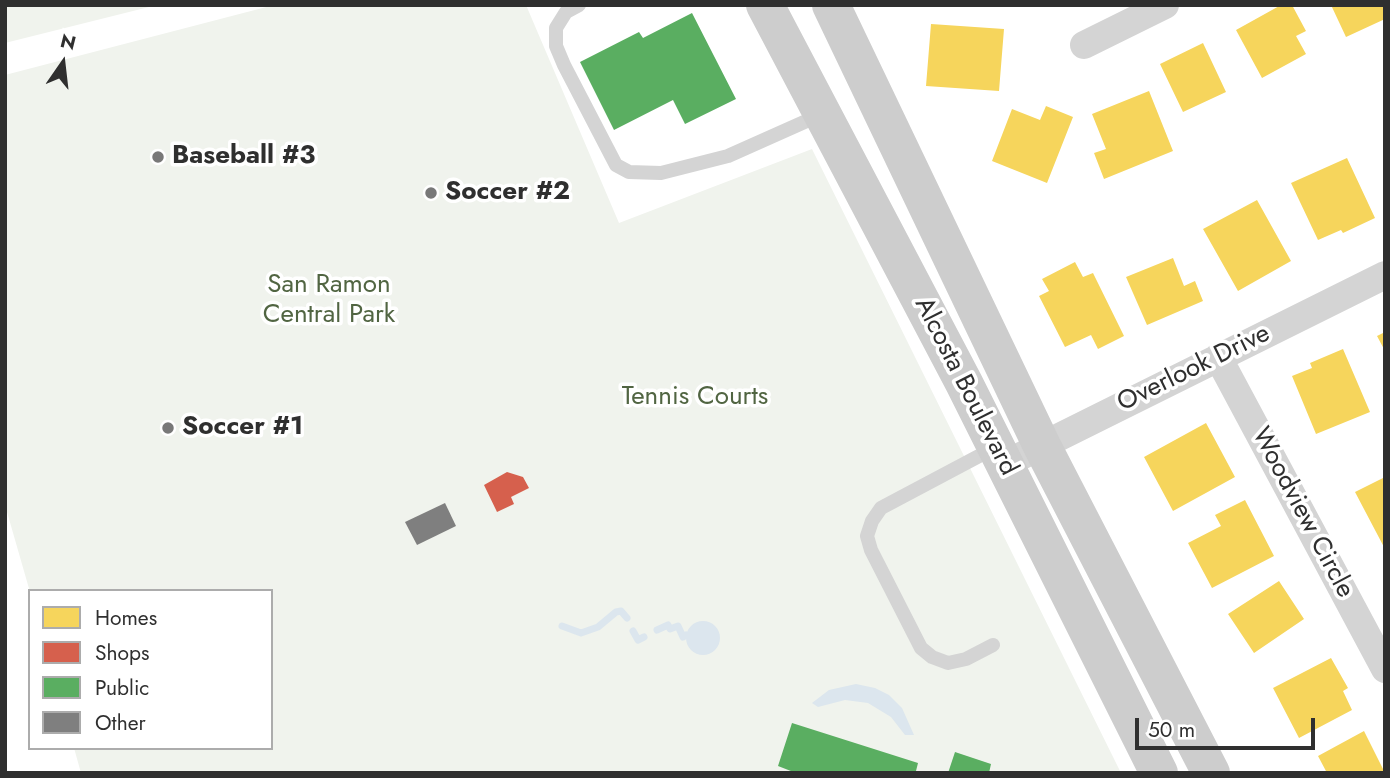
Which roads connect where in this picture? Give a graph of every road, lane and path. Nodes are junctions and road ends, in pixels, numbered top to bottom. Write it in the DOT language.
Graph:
graph roads {
  1 [pos="579,5"];
  2 [pos="765,5"];
  3 [pos="831,5"];
  4 [pos="1164,5"];
  5 [pos="1084,45"];
  6 [pos="822,114"];
  7 [pos="1385,275"];
  8 [pos="1218,357"];
  9 [pos="1042,446"];
  10 [pos="1000,455"];
  11 [pos="993,645"];
  12 [pos="1381,654"];
  13 [pos="1158,773"];
  14 [pos="1211,773"];
  1 -- 6 [label="lane"];
  2 -- 6 [label="main road, Alcosta Boulevard"];
  3 -- 9 [label="main road, Alcosta Boulevard"];
  4 -- 5 [label="street"];
  6 -- 10 [label="main road, Alcosta Boulevard"];
  7 -- 8 [label="street, Overlook Drive"];
  8 -- 9 [label="street, Overlook Drive"];
  8 -- 12 [label="street, Woodview Circle"];
  9 -- 10 [label="street, Overlook Drive"];
  9 -- 14 [label="main road, Alcosta Boulevard"];
  10 -- 11 [label="lane"];
  10 -- 13 [label="main road, Alcosta Boulevard"];
}
